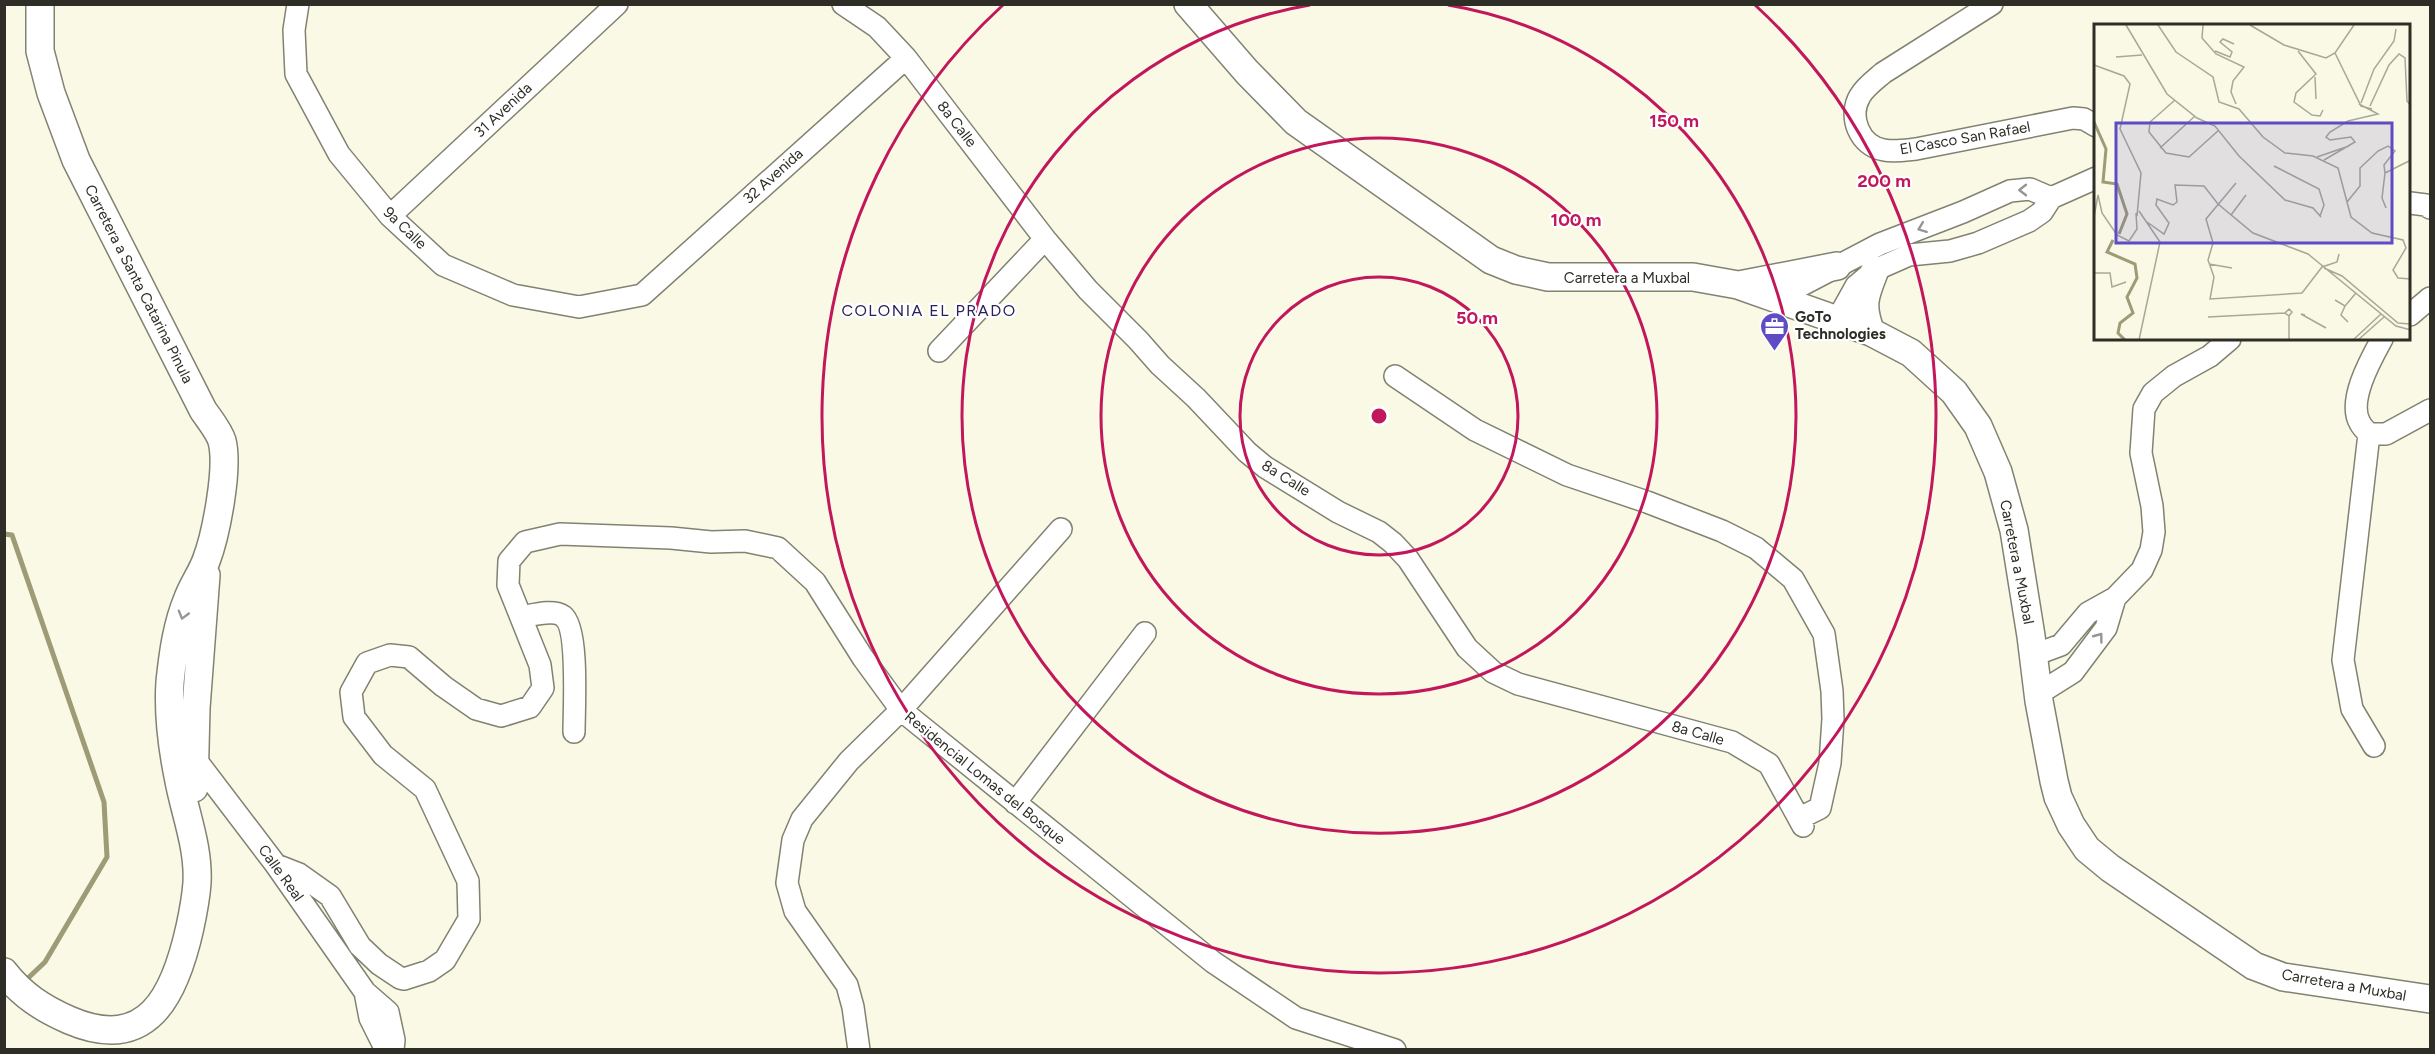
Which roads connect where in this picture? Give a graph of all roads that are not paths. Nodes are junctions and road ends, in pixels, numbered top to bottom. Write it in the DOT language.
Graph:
graph roads {
  1 [pos="40,4"];
  2 [pos="298,4"];
  3 [pos="617,4"];
  4 [pos="843,4"];
  5 [pos="1188,4"];
  6 [pos="1992,4"];
  7 [pos="906,58"];
  8 [pos="2094,125"];
  9 [pos="2094,179"];
  10 [pos="2051,198"];
  11 [pos="2411,203"];
  12 [pos="2430,208"];
  13 [pos="1963,212"];
  14 [pos="390,216"];
  15 [pos="1045,239"];
  16 [pos="1978,243"];
  17 [pos="1837,266"];
  18 [pos="1875,270"];
  19 [pos="1738,285"];
  20 [pos="642,295"];
  21 [pos="2430,298"];
  22 [pos="1775,299"];
  23 [pos="2411,313"];
  24 [pos="1837,320"];
  25 [pos="1871,332"];
  26 [pos="2229,340"];
  27 [pos="2381,340"];
  28 [pos="939,351"];
  29 [pos="1395,376"];
  30 [pos="2430,410"];
  31 [pos="2369,434"];
  32 [pos="1061,529"];
  33 [pos="206,562"];
  34 [pos="2115,598"];
  35 [pos="521,617"];
  36 [pos="1145,633"];
  37 [pos="2034,655"];
  38 [pos="173,658"];
  39 [pos="200,664"];
  40 [pos="2038,694"];
  41 [pos="901,710"];
  42 [pos="179,713"];
  43 [pos="574,732"];
  44 [pos="2374,746"];
  45 [pos="193,756"];
  46 [pos="1015,803"];
  47 [pos="188,813"];
  48 [pos="276,865"];
  49 [pos="4,972"];
  50 [pos="365,992"];
  51 [pos="2430,999"];
  52 [pos="386,1050"];
  53 [pos="393,1050"];
  54 [pos="859,1050"];
  55 [pos="1395,1050"];
  1 -- 33 [label="main road, Carretera a Santa Catarina Pinula"];
  2 -- 14 [label="street, 9a Calle"];
  3 -- 14 [label="street, 31 Avenida"];
  4 -- 7 [label="street, 8a Calle"];
  5 -- 19 [label="main road, Carretera a Muxbal"];
  6 -- 8 [label="street, El Casco San Rafael"];
  7 -- 15 [label="street, 8a Calle"];
  7 -- 20 [label="street, 32 Avenida"];
  9 -- 10 [label="street"];
  10 -- 13 [label="street, one-way"];
  10 -- 16 [label="street"];
  11 -- 12 [label="street"];
  13 -- 16 [label="street"];
  13 -- 17 [label="street, one-way"];
  14 -- 20 [label="street, 9a Calle"];
  15 -- 28 [label="street"];
  15 -- 29 [label="street, 8a Calle"];
  16 -- 18 [label="street"];
  17 -- 19 [label="main road"];
  17 -- 22 [label="street"];
  18 -- 24 [label="street"];
  18 -- 25 [label="main road"];
  19 -- 22 [label="main road, Carretera a Muxbal"];
  21 -- 23 [label="street"];
  22 -- 24 [label="main road, Carretera a Muxbal"];
  24 -- 25 [label="main road, Carretera a Muxbal"];
  25 -- 37 [label="main road, Carretera a Muxbal"];
  26 -- 34 [label="street"];
  27 -- 31 [label="street"];
  30 -- 31 [label="street"];
  31 -- 44 [label="street"];
  32 -- 41 [label="street"];
  33 -- 38 [label="main road, Carretera a Santa Catarina Pinula, one-way"];
  33 -- 39 [label="main road, Carretera a Santa Catarina Pinula"];
  34 -- 37 [label="street"];
  40 -- 34 [label="street, one-way"];
  35 -- 41 [label="street, Residencial Lomas del Bosque"];
  35 -- 43 [label="street"];
  35 -- 48 [label="street, Residencial Lomas del Bosque"];
  36 -- 46 [label="street"];
  37 -- 40 [label="main road, Carretera a Muxbal"];
  38 -- 39 [label="main road"];
  38 -- 42 [label="main road, Carretera a Santa Catarina Pinula"];
  39 -- 42 [label="main road, Carretera a Santa Catarina Pinula"];
  40 -- 51 [label="main road, Carretera a Muxbal"];
  41 -- 46 [label="street, Residencial Lomas del Bosque"];
  41 -- 54 [label="street"];
  42 -- 45 [label="main road, Carretera a Santa Catarina Pinula"];
  42 -- 47 [label="main road, Carretera a Santa Catarina Pinula"];
  45 -- 47 [label="main road, Carretera a Santa Catarina Pinula"];
  45 -- 48 [label="street, Calle Real"];
  46 -- 55 [label="street, Residencial Lomas del Bosque"];
  47 -- 49 [label="main road, Carretera a Santa Catarina Pinula"];
  48 -- 50 [label="street, Calle Real"];
  50 -- 52 [label="street, Calle Real"];
  50 -- 53 [label="street, Calle Real"];
}
